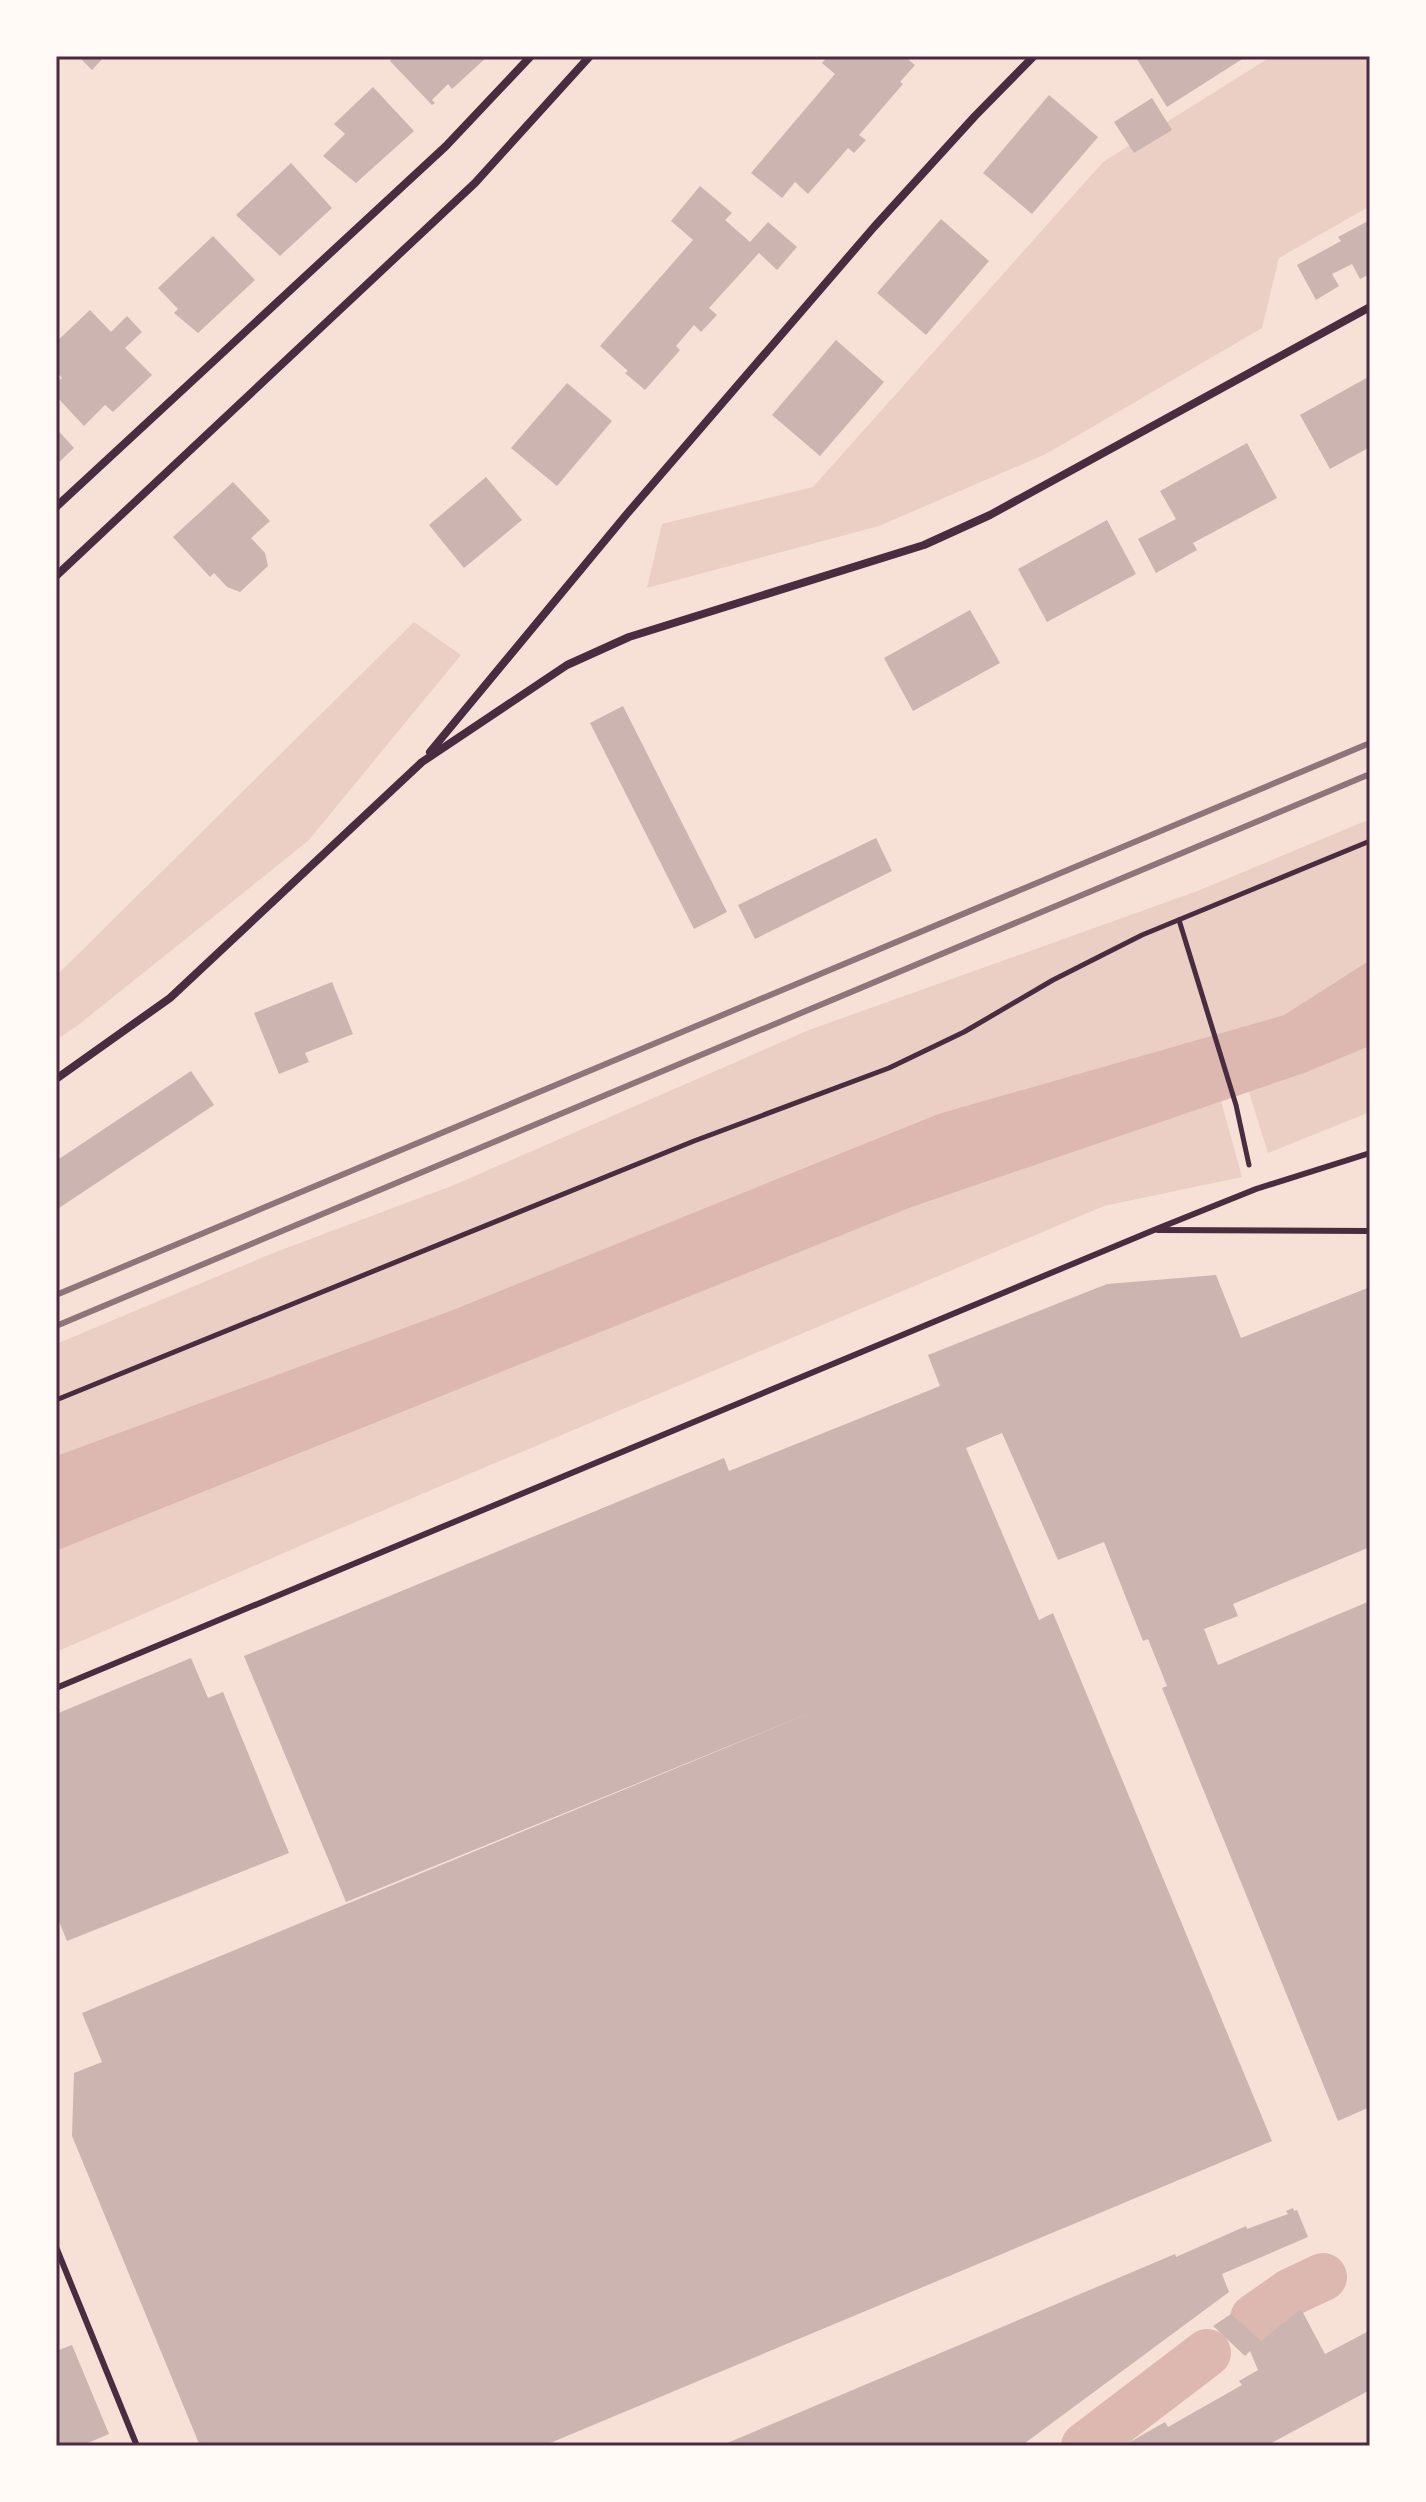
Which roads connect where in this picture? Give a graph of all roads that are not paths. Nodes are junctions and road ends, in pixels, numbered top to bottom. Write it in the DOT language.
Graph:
graph roads {
  1 [pos="531,56"];
  2 [pos="590,56"];
  3 [pos="1034,56"];
  4 [pos="1370,307"];
  5 [pos="56,507"];
  6 [pos="56,576"];
  7 [pos="422,762"];
  8 [pos="56,1079"];
  9 [pos="1370,1153"];
  10 [pos="1154,1230"];
  11 [pos="1370,1231"];
  12 [pos="56,1688"];
  13 [pos="56,2247"];
  14 [pos="137,2446"];
  1 -- 5 [label="street"];
  2 -- 6 [label="street"];
  3 -- 7 [label="street"];
  4 -- 7 [label="street"];
  7 -- 8 [label="street"];
  9 -- 10 [label="lane"];
  10 -- 11 [label="lane"];
  10 -- 12 [label="lane"];
  13 -- 14 [label="lane"];
}
